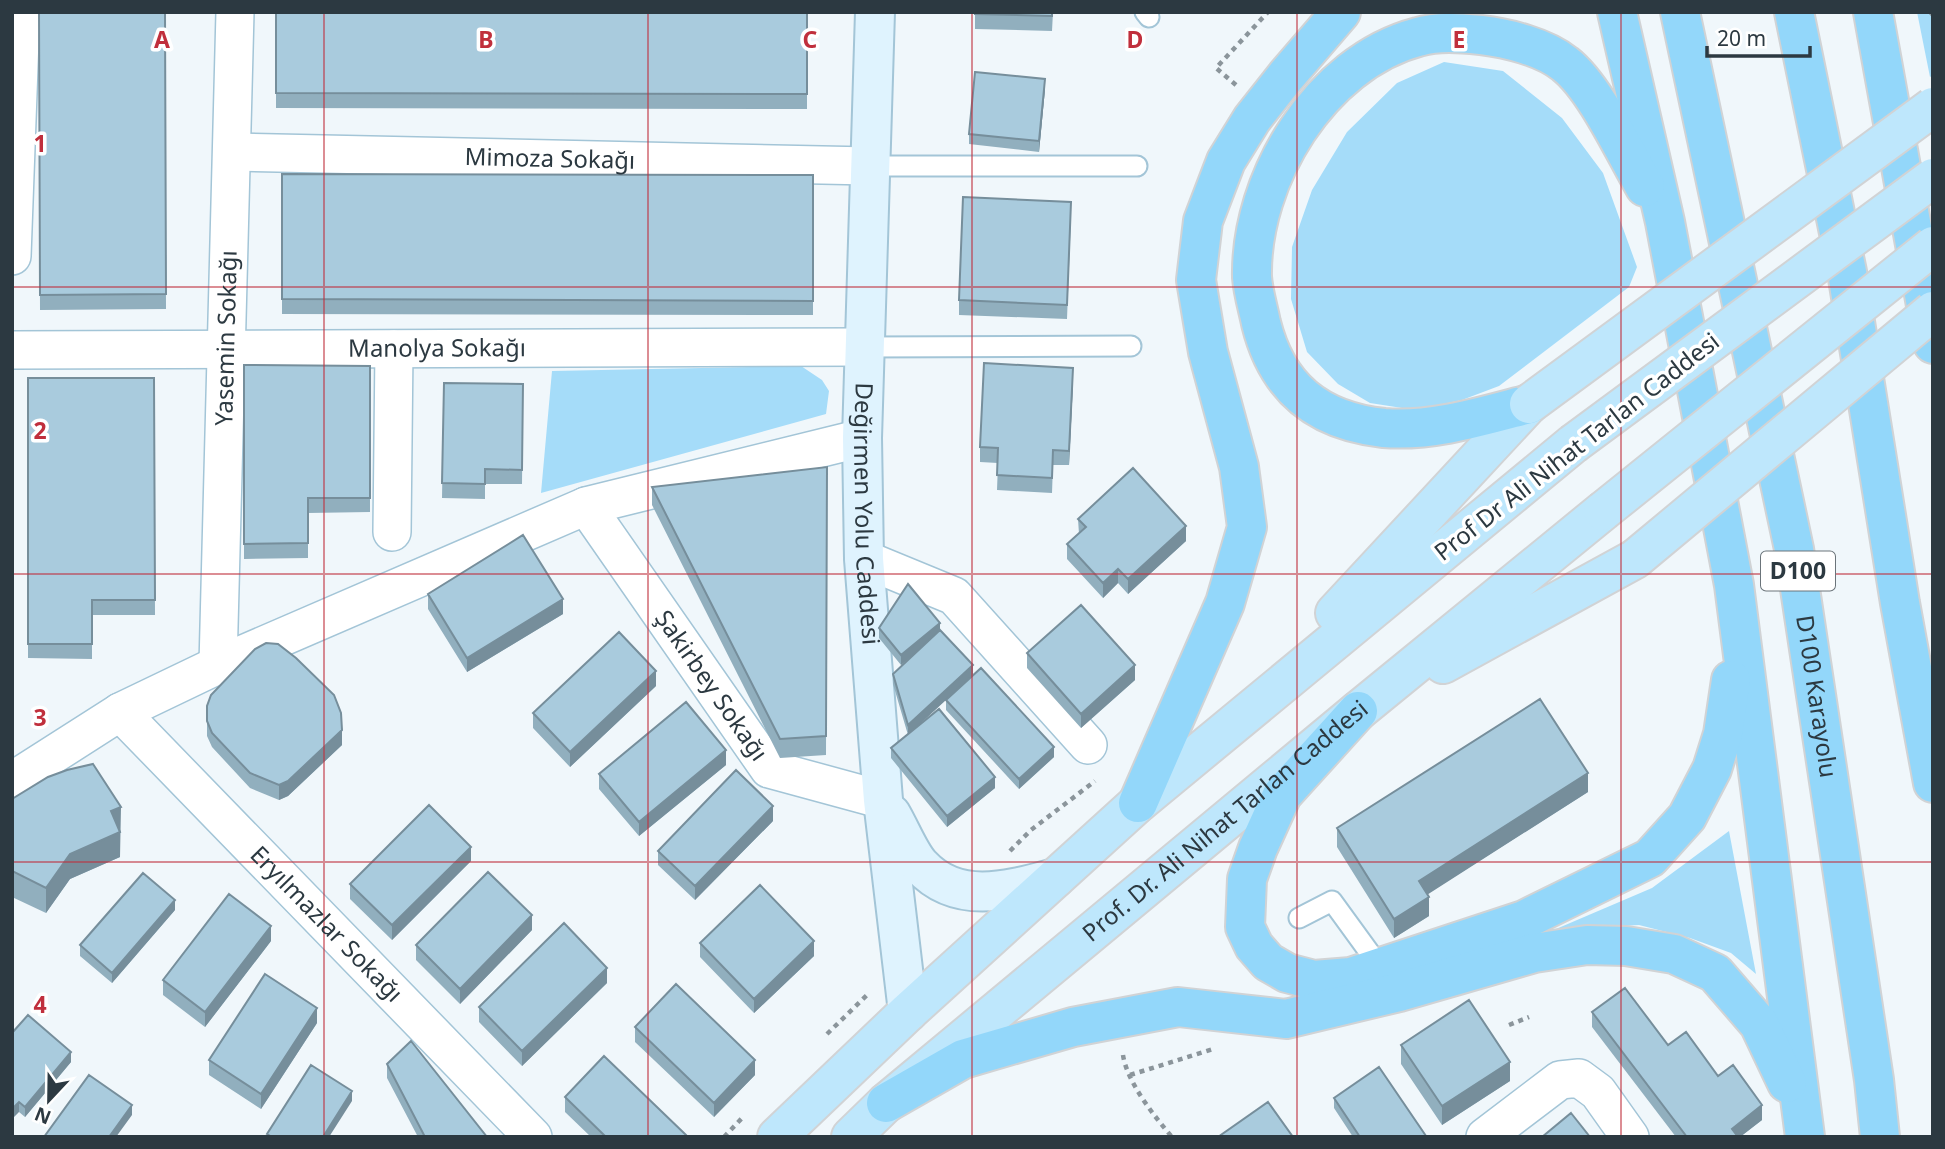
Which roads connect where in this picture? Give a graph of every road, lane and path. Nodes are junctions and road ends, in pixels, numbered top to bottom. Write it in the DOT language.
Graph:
graph roads {
  1 [pos="21,12"];
  2 [pos="235,12"];
  3 [pos="875,12"];
  4 [pos="1268,12"];
  5 [pos="1341,12"];
  6 [pos="1617,12"];
  7 [pos="1680,12"];
  8 [pos="1794,12"];
  9 [pos="1866,12"];
  10 [pos="1873,12"];
  11 [pos="1234,50"];
  12 [pos="1886,85"];
  13 [pos="1933,107"];
  14 [pos="232,152"];
  15 [pos="870,166"];
  16 [pos="1137,166"];
  17 [pos="1933,178"];
  18 [pos="1665,222"];
  19 [pos="1933,246"];
  20 [pos="12,256"];
  21 [pos="1933,311"];
  22 [pos="1933,344"];
  23 [pos="864,346"];
  24 [pos="1131,346"];
  25 [pos="394,348"];
  26 [pos="226,349"];
  27 [pos="12,350"];
  28 [pos="1529,404"];
  29 [pos="862,438"];
  30 [pos="586,506"];
  31 [pos="392,532"];
  32 [pos="864,559"];
  33 [pos="1736,619"];
  34 [pos="218,665"];
  35 [pos="1358,711"];
  36 [pos="120,712"];
  37 [pos="1229,726"];
  38 [pos="1094,761"];
  39 [pos="12,781"];
  40 [pos="1933,783"];
  41 [pos="883,800"];
  42 [pos="1138,803"];
  43 [pos="1055,878"];
  44 [pos="969,891"];
  45 [pos="1299,918"];
  46 [pos="901,952"];
  47 [pos="1380,967"];
  48 [pos="908,1012"];
  49 [pos="1529,1017"];
  50 [pos="1116,1019"];
  51 [pos="1509,1025"];
  52 [pos="822,1038"];
  53 [pos="1217,1048"];
  54 [pos="1130,1075"];
  55 [pos="886,1103"];
  56 [pos="751,1110"];
  57 [pos="1804,1127"];
  58 [pos="533,1137"];
  59 [pos="724,1137"];
  60 [pos="777,1137"];
  61 [pos="851,1137"];
  62 [pos="1172,1137"];
  63 [pos="1485,1137"];
  64 [pos="1630,1137"];
  65 [pos="1880,1137"];
  1 -- 20 [label="street"];
  2 -- 14 [label="street, Yasemin Sokağı"];
  3 -- 15 [label="street, Değirmen Yolu Caddesi"];
  4 -- 11 [label="path"];
  5 -- 42 [label="highway"];
  6 -- 18 [label="highway"];
  7 -- 65 [label="highway, D100 Karayolu / D100"];
  8 -- 40 [label="highway"];
  9 -- 12 [label="highway"];
  10 -- 12 [label="highway"];
  12 -- 22 [label="highway"];
  13 -- 28 [label="main road, bridge"];
  14 -- 15 [label="street, Mimoza Sokağı"];
  14 -- 26 [label="street, Yasemin Sokağı"];
  15 -- 16 [label="lane"];
  15 -- 23 [label="street, Değirmen Yolu Caddesi"];
  17 -- 37 [label="main road, Prof Dr Ali Nihat Tarlan Caddesi, bridge"];
  18 -- 28 [label="highway"];
  18 -- 33 [label="highway"];
  19 -- 35 [label="main road, Prof. Dr. Ali Nihat Tarlan Caddesi, bridge"];
  21 -- 35 [label="main road, bridge"];
  23 -- 24 [label="lane"];
  23 -- 25 [label="street, Manolya Sokağı"];
  23 -- 29 [label="street, Değirmen Yolu Caddesi"];
  25 -- 26 [label="street, Manolya Sokağı"];
  25 -- 31 [label="street"];
  26 -- 27 [label="street, Manolya Sokağı"];
  26 -- 34 [label="street, Yasemin Sokağı"];
  28 -- 37 [label="main road"];
  29 -- 30 [label="street"];
  29 -- 32 [label="street, Değirmen Yolu Caddesi"];
  30 -- 34 [label="street"];
  30 -- 41 [label="street, Şakirbey Sokağı"];
  32 -- 38 [label="street"];
  32 -- 41 [label="street, Değirmen Yolu Caddesi"];
  33 -- 47 [label="highway"];
  33 -- 57 [label="highway"];
  34 -- 36 [label="street"];
  35 -- 47 [label="highway"];
  35 -- 55 [label="main road, Prof. Dr. Ali Nihat Tarlan Caddesi"];
  36 -- 39 [label="street"];
  36 -- 58 [label="street, Eryılmazlar Sokağı"];
  37 -- 42 [label="main road"];
  38 -- 44 [label="path"];
  41 -- 44 [label="street"];
  41 -- 46 [label="street, Değirmen Yolu Caddesi"];
  42 -- 43 [label="main road"];
  43 -- 44 [label="street"];
  43 -- 48 [label="main road"];
  45 -- 47 [label="lane"];
  46 -- 48 [label="street, Değirmen Yolu Caddesi"];
  46 -- 52 [label="path"];
  48 -- 60 [label="main road"];
  49 -- 51 [label="path"];
  50 -- 54 [label="path"];
  50 -- 55 [label="highway"];
  50 -- 57 [label="highway"];
  53 -- 54 [label="path"];
  54 -- 62 [label="path"];
  55 -- 61 [label="main road, Prof. Dr. Ali Nihat Tarlan Caddesi"];
  56 -- 59 [label="path"];
  63 -- 64 [label="street"];
}
